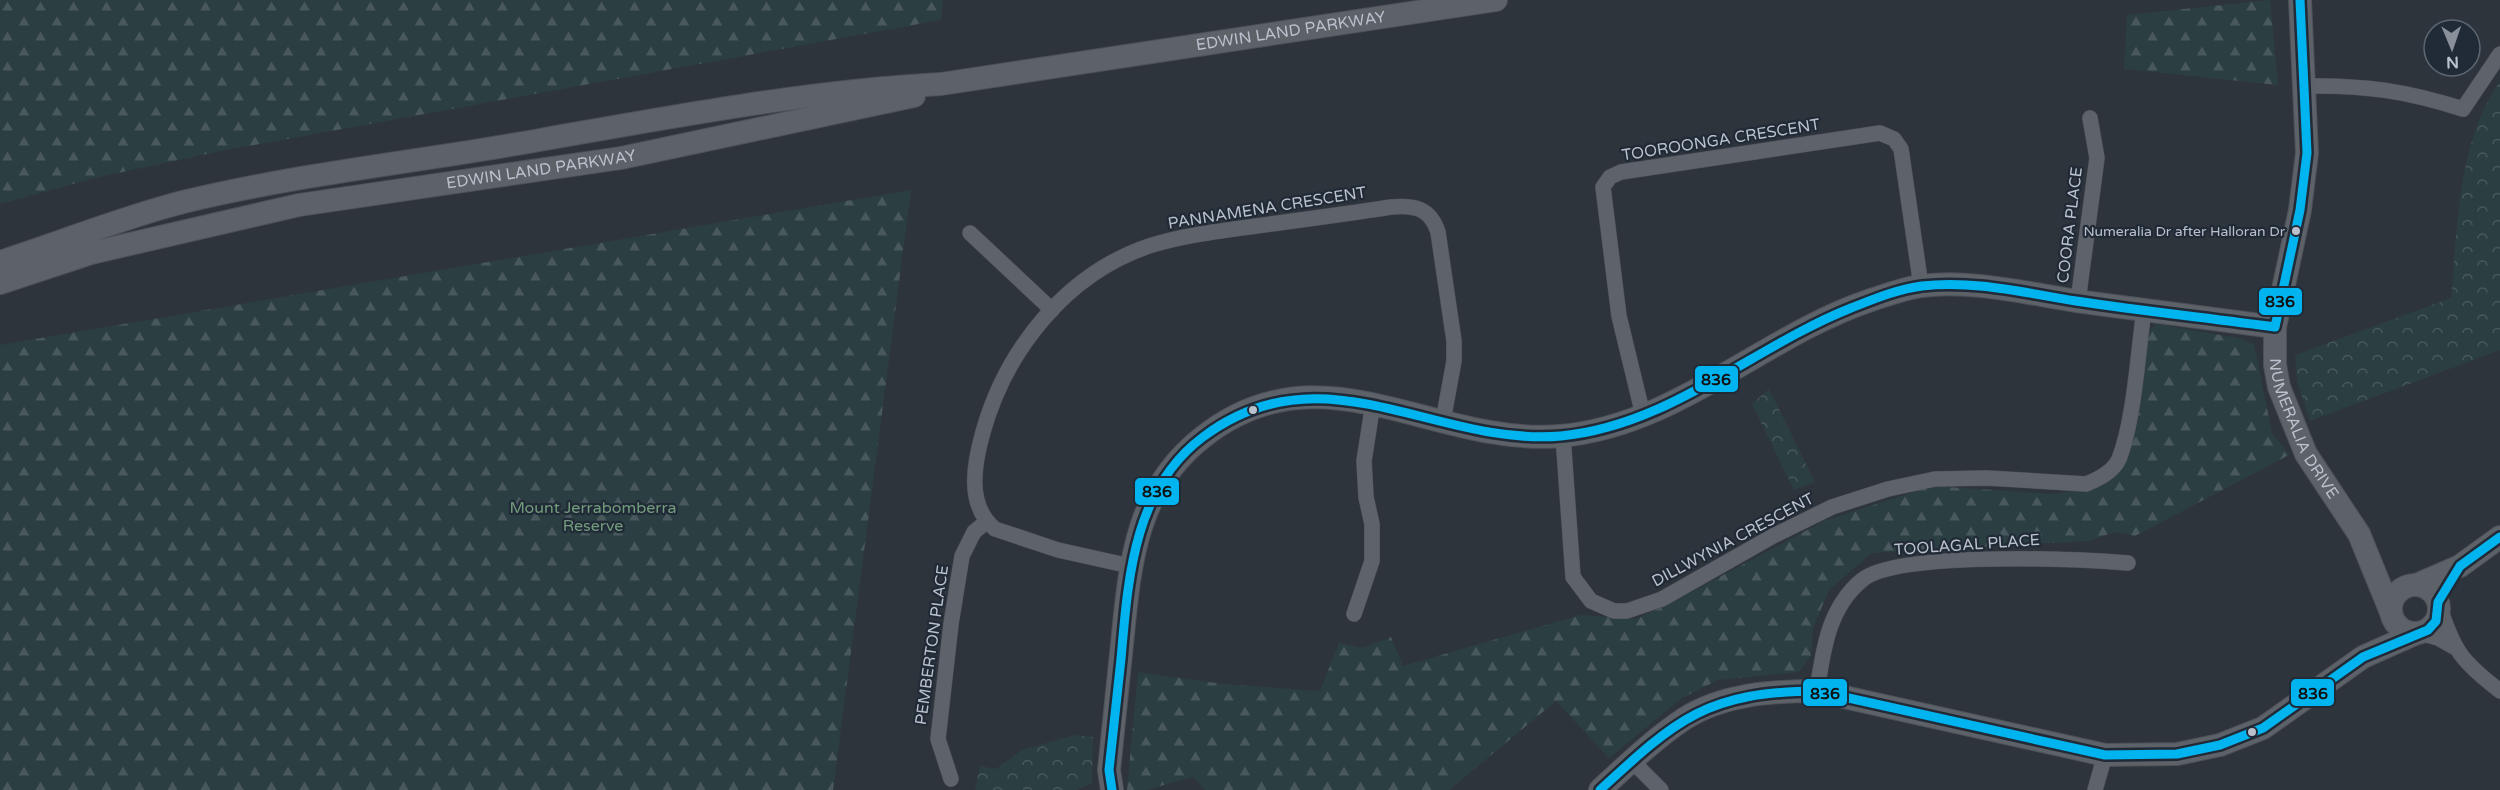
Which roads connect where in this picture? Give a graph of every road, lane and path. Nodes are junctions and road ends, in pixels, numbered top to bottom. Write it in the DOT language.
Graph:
graph roads {
  1 [pos="1496,0"];
  2 [pos="2300,0"];
  3 [pos="2500,54"];
  4 [pos="1084,63"];
  5 [pos="2306,86"];
  6 [pos="2090,118"];
  7 [pos="970,233"];
  8 [pos="0,262"];
  9 [pos="0,284"];
  10 [pos="1921,286"];
  11 [pos="2078,301"];
  12 [pos="1052,310"];
  13 [pos="2144,310"];
  14 [pos="2275,327"];
  15 [pos="1373,403"];
  16 [pos="1643,416"];
  17 [pos="1443,421"];
  18 [pos="1563,436"];
  19 [pos="986,522"];
  20 [pos="2500,537"];
  21 [pos="2371,559"];
  22 [pos="2128,563"];
  23 [pos="1130,566"];
  24 [pos="2460,566"];
  25 [pos="2413,586"];
  26 [pos="2438,603"];
  27 [pos="2391,612"];
  28 [pos="1354,614"];
  29 [pos="2418,633"];
  30 [pos="2454,647"];
  31 [pos="2363,657"];
  32 [pos="1817,691"];
  33 [pos="2500,691"];
  34 [pos="2105,755"];
  35 [pos="1632,761"];
  36 [pos="951,779"];
  37 [pos="1112,790"];
  38 [pos="1600,790"];
  39 [pos="1661,790"];
  40 [pos="2095,790"];
  1 -- 4 [label="street, EDWIN LAND PARKWAY"];
  2 -- 5 [label="street, NUMERALIA DRIVE"];
  3 -- 5 [label="street"];
  4 -- 8 [label="street, EDWIN LAND PARKWAY"];
  4 -- 9 [label="street, EDWIN LAND PARKWAY"];
  5 -- 14 [label="street, NUMERALIA DRIVE"];
  6 -- 11 [label="street, COORA PLACE"];
  7 -- 12 [label="street"];
  10 -- 11 [label="street"];
  10 -- 16 [label="street"];
  10 -- 16 [label="street, TOOROONGA CRESCENT"];
  11 -- 13 [label="street"];
  12 -- 17 [label="street, PANNAMENA CRESCENT"];
  12 -- 19 [label="street, PANNAMENA CRESCENT"];
  13 -- 14 [label="street"];
  13 -- 18 [label="street, DILLWYNIA CRESCENT"];
  14 -- 21 [label="street, NUMERALIA DRIVE"];
  15 -- 17 [label="street"];
  15 -- 23 [label="street"];
  15 -- 28 [label="street"];
  16 -- 18 [label="street"];
  17 -- 18 [label="street"];
  19 -- 23 [label="street"];
  19 -- 36 [label="street, PEMBERTON PLACE"];
  20 -- 24 [label="street"];
  21 -- 25 [label="street, NUMERALIA DRIVE"];
  21 -- 27 [label="street, NUMERALIA DRIVE"];
  22 -- 32 [label="street, TOOLAGAL PLACE"];
  23 -- 37 [label="street"];
  24 -- 25 [label="street"];
  24 -- 26 [label="street"];
  25 -- 26 [label="street"];
  25 -- 27 [label="street"];
  26 -- 29 [label="street"];
  26 -- 30 [label="street"];
  27 -- 29 [label="street"];
  27 -- 31 [label="street"];
  29 -- 30 [label="street"];
  29 -- 31 [label="street"];
  30 -- 33 [label="street"];
  31 -- 34 [label="street"];
  32 -- 34 [label="street"];
  32 -- 35 [label="street"];
  34 -- 40 [label="street"];
  35 -- 38 [label="street"];
  35 -- 39 [label="street"];
}
